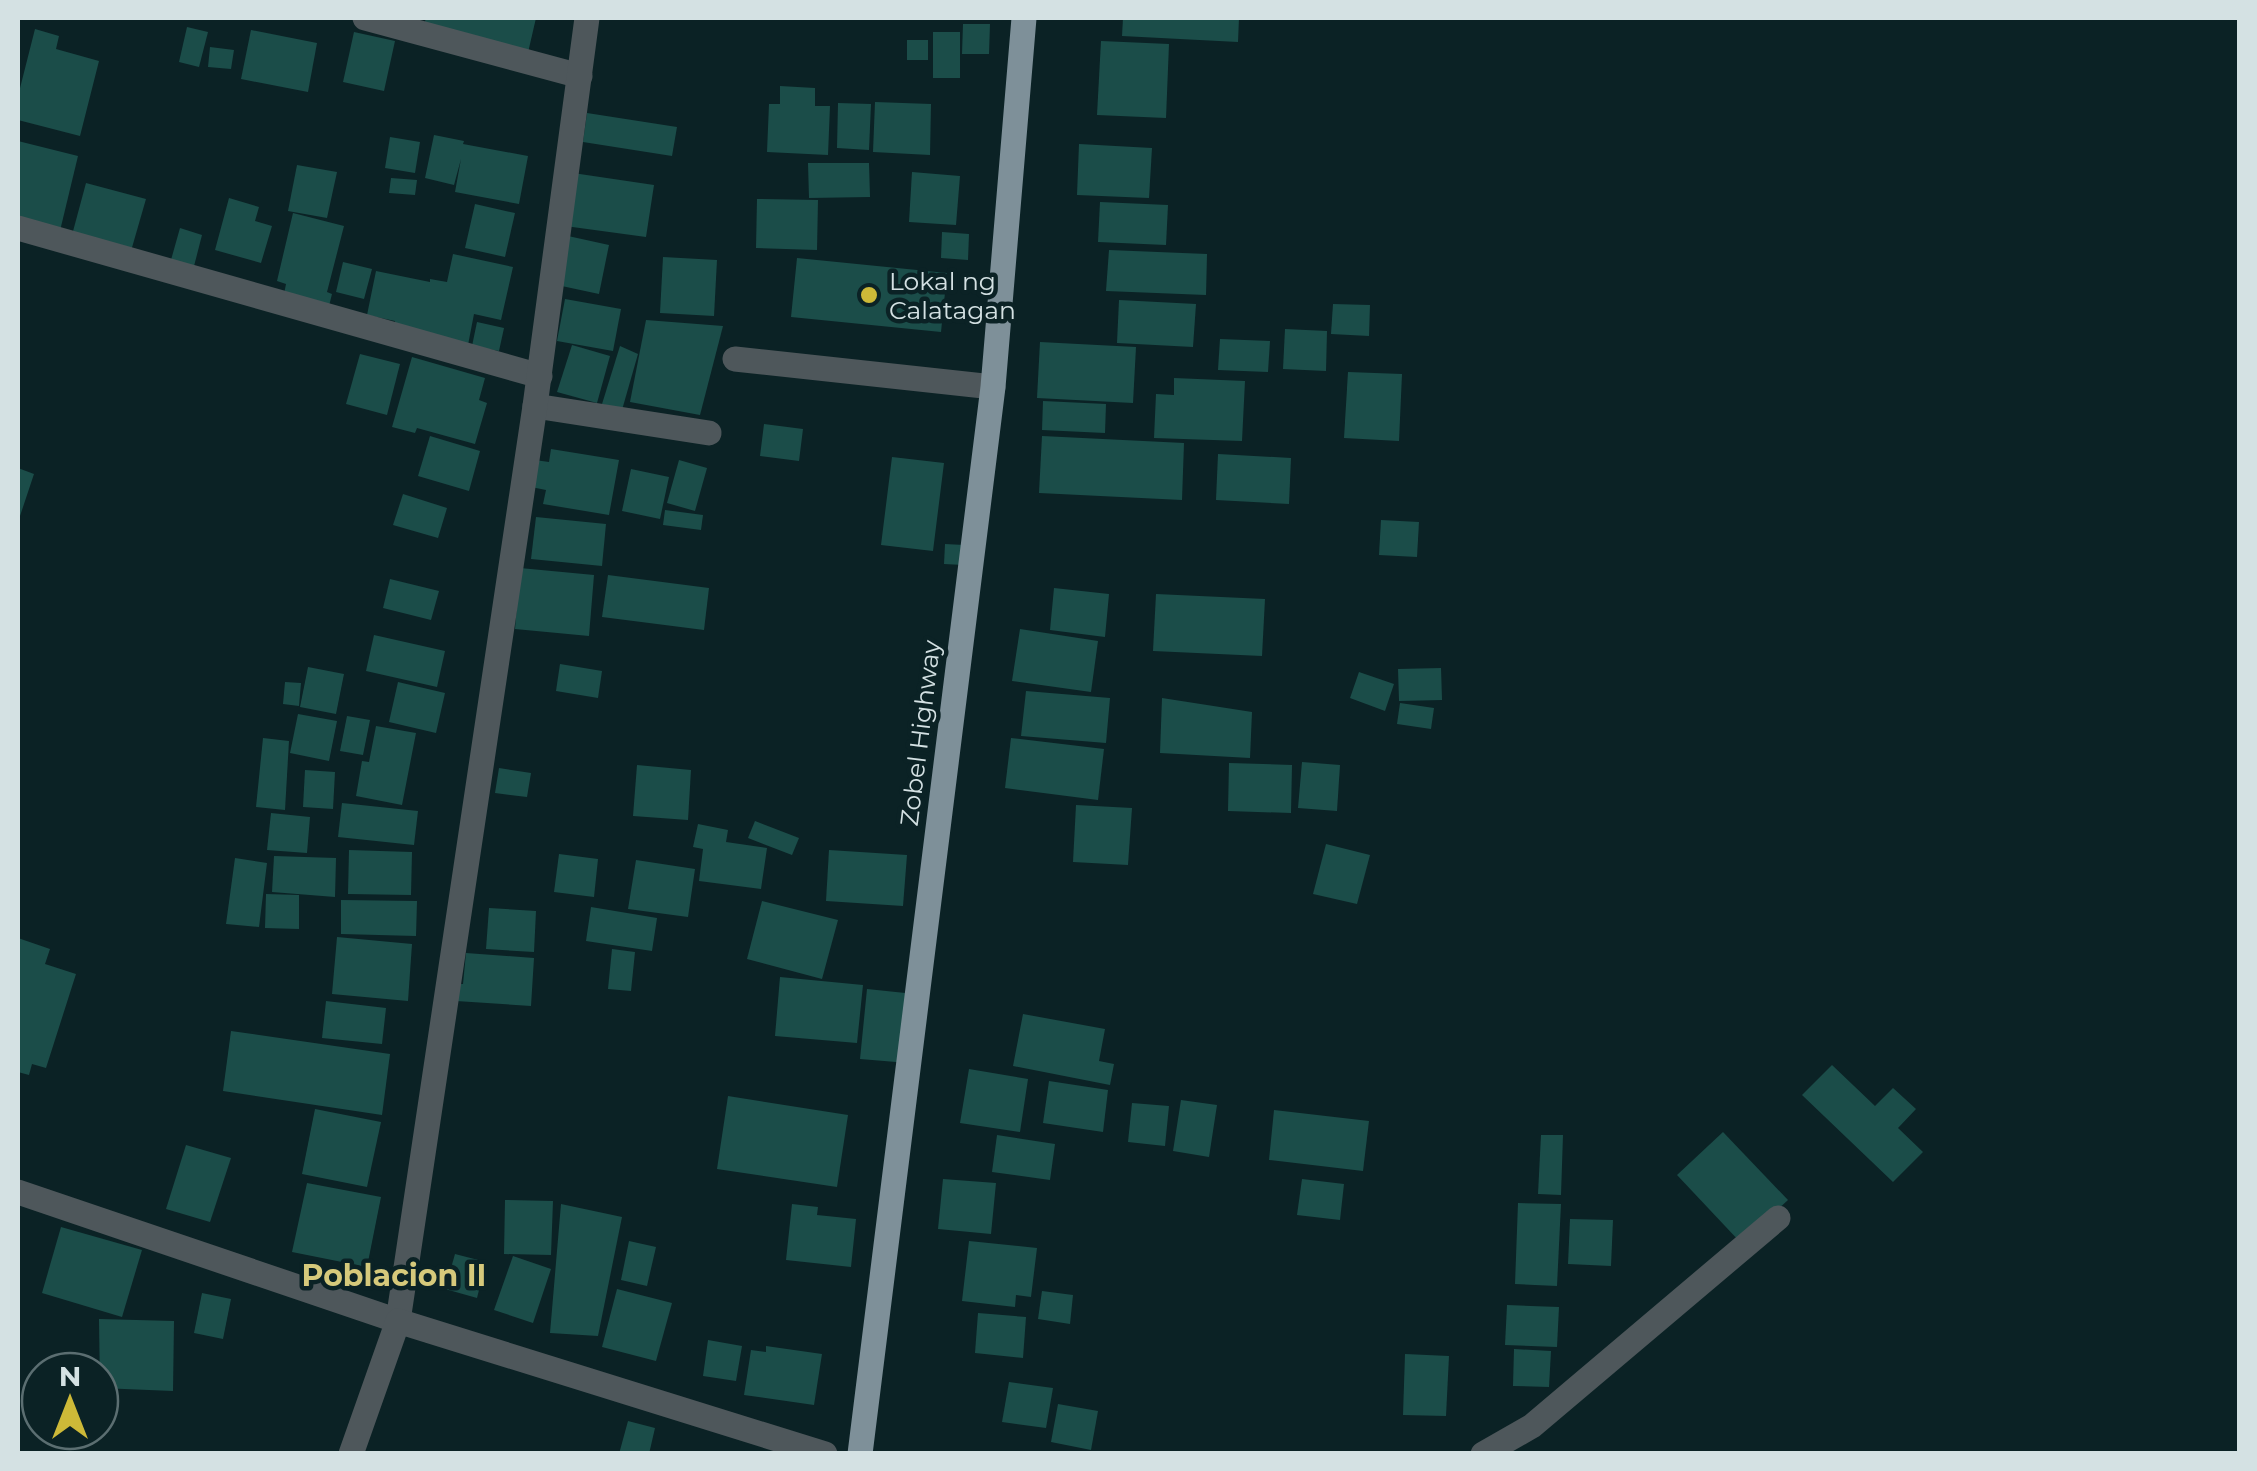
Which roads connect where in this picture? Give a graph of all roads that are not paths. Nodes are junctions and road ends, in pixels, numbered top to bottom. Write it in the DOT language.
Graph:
graph roads {
  1 [pos="365,18"];
  2 [pos="587,18"];
  3 [pos="1024,18"];
  4 [pos="580,76"];
  5 [pos="18,228"];
  6 [pos="735,359"];
  7 [pos="540,376"];
  8 [pos="992,388"];
  9 [pos="536,406"];
  10 [pos="709,432"];
  11 [pos="18,1192"];
  12 [pos="1778,1218"];
  13 [pos="398,1321"];
  14 [pos="352,1454"];
  15 [pos="825,1454"];
  16 [pos="860,1454"];
  17 [pos="1483,1454"];
  1 -- 4 [label="street"];
  2 -- 4 [label="street"];
  3 -- 8 [label="main road, Zobel Highway"];
  4 -- 7 [label="street"];
  5 -- 7 [label="street"];
  6 -- 8 [label="street"];
  7 -- 9 [label="street"];
  8 -- 16 [label="main road, Zobel Highway"];
  9 -- 10 [label="street"];
  9 -- 13 [label="street"];
  11 -- 13 [label="street"];
  12 -- 17 [label="street"];
  13 -- 14 [label="street"];
  13 -- 15 [label="street"];
}
